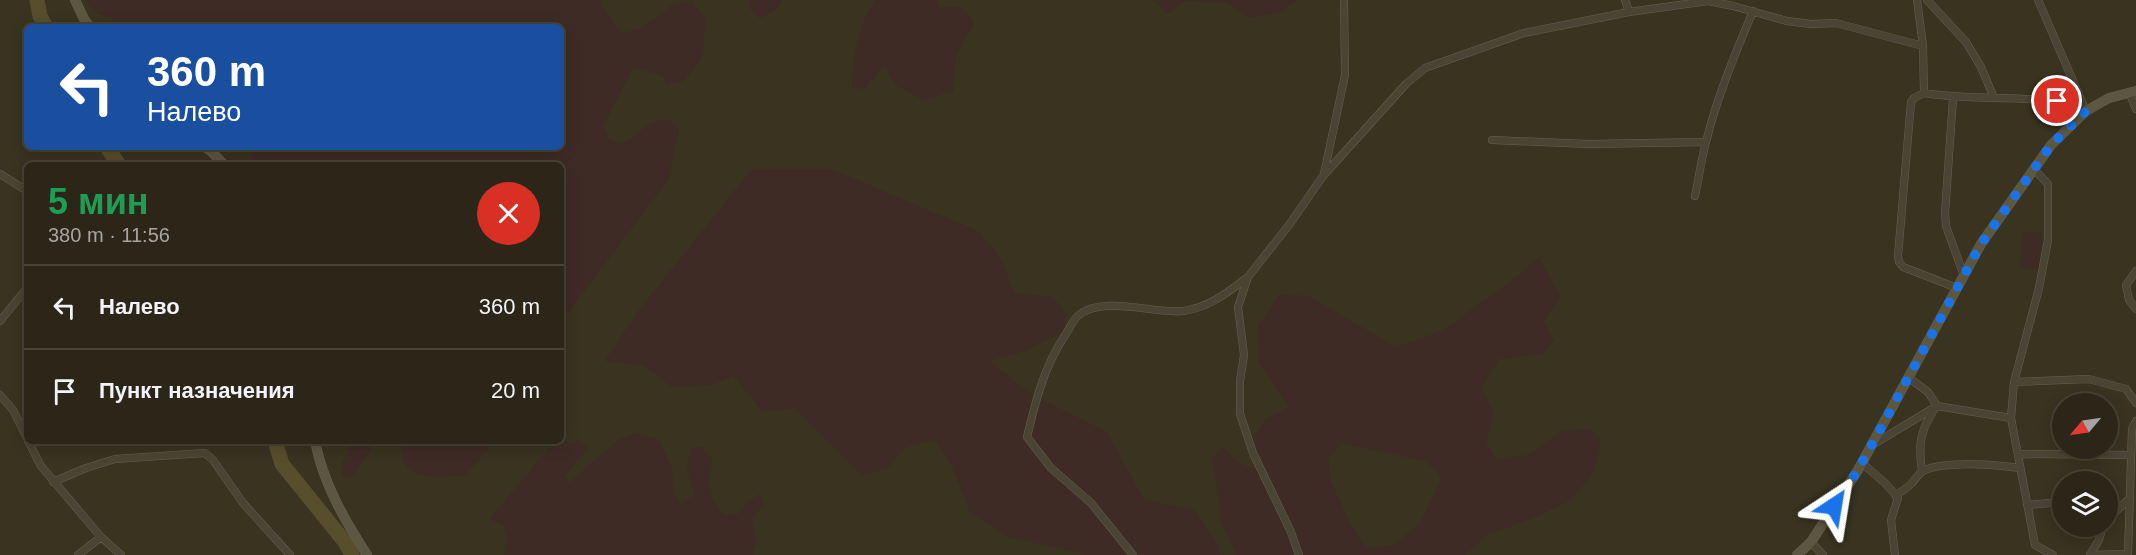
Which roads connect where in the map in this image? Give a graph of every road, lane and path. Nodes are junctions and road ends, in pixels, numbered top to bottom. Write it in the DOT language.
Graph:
graph roads {
  1 [pos="75,0"];
  2 [pos="1344,0"];
  3 [pos="1625,0"];
  4 [pos="1917,0"];
  5 [pos="1927,0"];
  6 [pos="2038,0"];
  7 [pos="1753,11"];
  8 [pos="1629,12"];
  9 [pos="88,24"];
  10 [pos="1923,46"];
  11 [pos="2132,92"];
  12 [pos="1924,93"];
  13 [pos="1953,98"];
  14 [pos="1994,98"];
  15 [pos="2136,109"];
  16 [pos="2086,111"];
  17 [pos="1492,140"];
  18 [pos="1706,142"];
  19 [pos="208,150"];
  20 [pos="221,162"];
  21 [pos="2034,168"];
  22 [pos="0,174"];
  23 [pos="1323,176"];
  24 [pos="24,189"];
  25 [pos="1695,196"];
  26 [pos="2136,271"];
  27 [pos="1964,276"];
  28 [pos="1248,277"];
  29 [pos="1957,288"];
  30 [pos="24,298"];
  31 [pos="2136,309"];
  32 [pos="0,321"];
  33 [pos="1909,378"];
  34 [pos="2014,382"];
  35 [pos="0,395"];
  36 [pos="2135,399"];
  37 [pos="1937,406"];
  38 [pos="2011,418"];
  39 [pos="2136,421"];
  40 [pos="24,432"];
  41 [pos="30,444"];
  42 [pos="316,444"];
  43 [pos="1872,445"];
  44 [pos="2018,454"];
  45 [pos="2131,455"];
  46 [pos="1862,463"];
  47 [pos="2020,468"];
  48 [pos="1922,471"];
  49 [pos="53,482"];
  50 [pos="1895,495"];
  51 [pos="2132,497"];
  52 [pos="2052,503"];
  53 [pos="2027,505"];
  54 [pos="2118,510"];
  55 [pos="2132,535"];
  56 [pos="101,537"];
  57 [pos="2100,537"];
  58 [pos="1811,542"];
  59 [pos="78,555"];
  60 [pos="121,555"];
  61 [pos="290,555"];
  62 [pos="367,555"];
  63 [pos="1133,555"];
  64 [pos="1299,555"];
  65 [pos="1797,555"];
  66 [pos="1823,555"];
  67 [pos="1895,555"];
  68 [pos="2053,555"];
  69 [pos="2090,555"];
  1 -- 9 [label="street"];
  2 -- 23 [label="street"];
  3 -- 8 [label="street"];
  4 -- 10 [label="street"];
  5 -- 14 [label="street"];
  6 -- 16 [label="street"];
  7 -- 8 [label="street"];
  7 -- 10 [label="street"];
  7 -- 18 [label="street"];
  8 -- 23 [label="street"];
  10 -- 12 [label="street"];
  11 -- 15 [label="street"];
  11 -- 16 [label="street"];
  12 -- 13 [label="street"];
  12 -- 29 [label="street"];
  13 -- 14 [label="street"];
  13 -- 27 [label="street"];
  14 -- 16 [label="street"];
  16 -- 21 [label="street"];
  17 -- 18 [label="street"];
  18 -- 25 [label="street"];
  19 -- 20 [label="street"];
  21 -- 27 [label="street"];
  21 -- 34 [label="street"];
  22 -- 24 [label="street"];
  23 -- 28 [label="street"];
  26 -- 31 [label="street"];
  27 -- 29 [label="street"];
  28 -- 63 [label="street"];
  28 -- 64 [label="street"];
  29 -- 33 [label="street"];
  30 -- 32 [label="street"];
  33 -- 37 [label="street"];
  33 -- 43 [label="street"];
  34 -- 36 [label="street"];
  34 -- 38 [label="street"];
  35 -- 40 [label="street"];
  37 -- 38 [label="street"];
  37 -- 43 [label="street"];
  37 -- 48 [label="street"];
  38 -- 44 [label="street"];
  39 -- 45 [label="street"];
  41 -- 49 [label="street"];
  42 -- 62 [label="street"];
  43 -- 46 [label="street"];
  44 -- 45 [label="street"];
  44 -- 47 [label="street"];
  45 -- 51 [label="street"];
  46 -- 50 [label="street"];
  46 -- 58 [label="street"];
  47 -- 48 [label="street"];
  47 -- 53 [label="street"];
  48 -- 50 [label="street"];
  49 -- 56 [label="street"];
  49 -- 61 [label="street"];
  50 -- 67 [label="street"];
  51 -- 54 [label="street"];
  51 -- 55 [label="street"];
  52 -- 53 [label="street"];
  53 -- 68 [label="street"];
  55 -- 69 [label="street"];
  56 -- 59 [label="street"];
  56 -- 60 [label="street"];
  57 -- 69 [label="street"];
  58 -- 65 [label="street"];
  58 -- 66 [label="street"];
}
